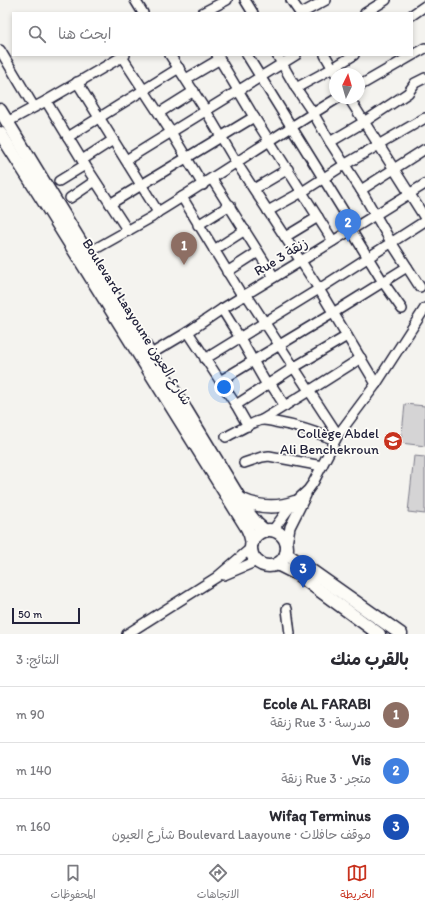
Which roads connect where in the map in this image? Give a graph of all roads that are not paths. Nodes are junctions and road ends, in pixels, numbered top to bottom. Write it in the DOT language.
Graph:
graph roads {
  1 [pos="135,0"];
  2 [pos="227,0"];
  3 [pos="245,0"];
  4 [pos="291,0"];
  5 [pos="326,0"];
  6 [pos="386,0"];
  7 [pos="425,6"];
  8 [pos="374,7"];
  9 [pos="218,9"];
  10 [pos="142,12"];
  11 [pos="206,12"];
  12 [pos="252,12"];
  13 [pos="300,12"];
  14 [pos="303,12"];
  15 [pos="413,14"];
  16 [pos="425,48"];
  17 [pos="0,50"];
  18 [pos="413,54"];
  19 [pos="124,56"];
  20 [pos="171,56"];
  21 [pos="248,56"];
  22 [pos="292,56"];
  23 [pos="326,56"];
  24 [pos="353,56"];
  25 [pos="410,56"];
  26 [pos="219,57"];
  27 [pos="279,59"];
  28 [pos="179,68"];
  29 [pos="332,68"];
  30 [pos="338,68"];
  31 [pos="329,73"];
  32 [pos="260,77"];
  33 [pos="425,78"];
  34 [pos="186,79"];
  35 [pos="77,82"];
  36 [pos="365,82"];
  37 [pos="296,88"];
  38 [pos="143,90"];
  39 [pos="239,90"];
  40 [pos="194,91"];
  41 [pos="46,101"];
  42 [pos="329,104"];
  43 [pos="353,104"];
  44 [pos="34,107"];
  45 [pos="0,110"];
  46 [pos="206,111"];
  47 [pos="159,113"];
  48 [pos="313,114"];
  49 [pos="254,116"];
  50 [pos="99,118"];
  51 [pos="425,118"];
  52 [pos="7,122"];
  53 [pos="364,122"];
  54 [pos="292,127"];
  55 [pos="171,132"];
  56 [pos="0,133"];
  57 [pos="68,137"];
  58 [pos="221,137"];
  59 [pos="113,140"];
  60 [pos="270,140"];
  61 [pos="330,142"];
  62 [pos="379,144"];
  63 [pos="425,149"];
  64 [pos="187,158"];
  65 [pos="126,160"];
  66 [pos="236,162"];
  67 [pos="84,163"];
  68 [pos="344,165"];
  69 [pos="394,168"];
  70 [pos="288,169"];
  71 [pos="212,179"];
  72 [pos="323,179"];
  73 [pos="59,180"];
  74 [pos="95,181"];
  75 [pos="203,184"];
  76 [pos="425,184"];
  77 [pos="141,185"];
  78 [pos="254,190"];
  79 [pos="361,190"];
  80 [pos="302,192"];
  81 [pos="410,193"];
  82 [pos="182,197"];
  83 [pos="70,198"];
  84 [pos="110,204"];
  85 [pos="230,205"];
  86 [pos="268,210"];
  87 [pos="158,212"];
  88 [pos="375,214"];
  89 [pos="318,217"];
  90 [pos="425,218"];
  91 [pos="425,221"];
  92 [pos="198,225"];
  93 [pos="353,229"];
  94 [pos="245,230"];
  95 [pos="128,231"];
  96 [pos="285,237"];
  97 [pos="333,241"];
  98 [pos="392,242"];
  99 [pos="214,250"];
  100 [pos="258,252"];
  101 [pos="88,253"];
  102 [pos="368,257"];
  103 [pos="301,261"];
  104 [pos="407,267"];
  105 [pos="227,272"];
  106 [pos="274,277"];
  107 [pos="383,282"];
  108 [pos="420,286"];
  109 [pos="319,289"];
  110 [pos="244,295"];
  111 [pos="425,308"];
  112 [pos="222,309"];
  113 [pos="402,309"];
  114 [pos="333,313"];
  115 [pos="264,322"];
  116 [pos="188,332"];
  117 [pos="347,336"];
  118 [pos="240,338"];
  119 [pos="280,346"];
  120 [pos="151,354"];
  121 [pos="361,358"];
  122 [pos="205,359"];
  123 [pos="253,361"];
  124 [pos="293,368"];
  125 [pos="220,381"];
  126 [pos="269,384"];
  127 [pos="376,384"];
  128 [pos="309,391"];
  129 [pos="236,405"];
  130 [pos="285,406"];
  131 [pos="262,420"];
  132 [pos="248,426"];
  133 [pos="226,437"];
  134 [pos="336,438"];
  135 [pos="244,463"];
  136 [pos="322,466"];
  137 [pos="308,490"];
  138 [pos="240,499"];
  139 [pos="296,502"];
  140 [pos="269,531"];
  141 [pos="252,545"];
  142 [pos="286,549"];
  143 [pos="257,561"];
  144 [pos="277,564"];
  145 [pos="217,578"];
  146 [pos="287,609"];
  147 [pos="129,633"];
  148 [pos="290,634"];
  149 [pos="379,634"];
  150 [pos="401,634"];
  1 -- 10 [label="street"];
  2 -- 9 [label="street"];
  3 -- 12 [label="street"];
  4 -- 13 [label="street"];
  5 -- 14 [label="street"];
  6 -- 8 [label="street"];
  7 -- 15 [label="street"];
  9 -- 11 [label="street"];
  16 -- 18 [label="street"];
  17 -- 44 [label="street"];
  19 -- 35 [label="street"];
  19 -- 38 [label="street"];
  20 -- 28 [label="street"];
  21 -- 32 [label="street"];
  22 -- 27 [label="street"];
  23 -- 29 [label="street"];
  24 -- 30 [label="street"];
  25 -- 36 [label="street"];
  26 -- 34 [label="street"];
  26 -- 39 [label="street"];
  27 -- 32 [label="street"];
  27 -- 37 [label="street"];
  28 -- 34 [label="street"];
  28 -- 38 [label="street"];
  31 -- 37 [label="street"];
  32 -- 39 [label="street"];
  32 -- 54 [label="street"];
  33 -- 53 [label="street"];
  34 -- 40 [label="street"];
  35 -- 41 [label="street"];
  35 -- 50 [label="street"];
  37 -- 48 [label="street"];
  38 -- 47 [label="street"];
  38 -- 50 [label="street"];
  39 -- 46 [label="street"];
  39 -- 49 [label="street"];
  40 -- 46 [label="street"];
  40 -- 47 [label="street"];
  41 -- 44 [label="street"];
  41 -- 57 [label="street"];
  42 -- 48 [label="street"];
  43 -- 53 [label="street"];
  44 -- 52 [label="street"];
  45 -- 52 [label="street, Boulevard Laayoune شارع العيون"];
  46 -- 55 [label="street"];
  46 -- 58 [label="street"];
  47 -- 55 [label="street"];
  48 -- 54 [label="street"];
  48 -- 61 [label="street"];
  49 -- 58 [label="street"];
  49 -- 60 [label="street"];
  50 -- 57 [label="street"];
  50 -- 59 [label="street"];
  51 -- 62 [label="street"];
  52 -- 101 [label="street, Boulevard Laayoune شارع العيون"];
  53 -- 61 [label="street"];
  53 -- 62 [label="street"];
  54 -- 60 [label="street"];
  54 -- 72 [label="street"];
  55 -- 64 [label="street"];
  55 -- 65 [label="street"];
  56 -- 141 [label="street, Boulevard Laayoune شارع العيون"];
  57 -- 67 [label="street"];
  58 -- 64 [label="street"];
  58 -- 66 [label="street"];
  59 -- 65 [label="street"];
  59 -- 67 [label="street"];
  60 -- 66 [label="street"];
  60 -- 70 [label="street"];
  61 -- 68 [label="street"];
  62 -- 68 [label="street"];
  62 -- 69 [label="street"];
  63 -- 69 [label="street"];
  64 -- 75 [label="street"];
  64 -- 77 [label="street"];
  65 -- 77 [label="street"];
  66 -- 71 [label="street"];
  66 -- 78 [label="street"];
  67 -- 73 [label="street"];
  67 -- 74 [label="street"];
  68 -- 72 [label="street"];
  68 -- 79 [label="street"];
  69 -- 79 [label="street"];
  69 -- 81 [label="street"];
  70 -- 78 [label="street"];
  70 -- 80 [label="street"];
  71 -- 75 [label="street"];
  71 -- 85 [label="street"];
  72 -- 80 [label="street"];
  72 -- 93 [label="street"];
  74 -- 83 [label="street"];
  74 -- 84 [label="street"];
  75 -- 82 [label="street"];
  76 -- 81 [label="street, Rue 3 زنقة"];
  77 -- 84 [label="street"];
  77 -- 87 [label="street"];
  78 -- 86 [label="street"];
  79 -- 88 [label="street"];
  80 -- 86 [label="street"];
  80 -- 89 [label="street"];
  81 -- 88 [label="street, Rue 3 زنقة"];
  81 -- 90 [label="street"];
  82 -- 87 [label="street"];
  82 -- 92 [label="street"];
  84 -- 95 [label="street"];
  85 -- 92 [label="street"];
  85 -- 94 [label="street"];
  86 -- 96 [label="street"];
  87 -- 95 [label="street"];
  88 -- 93 [label="street, Rue 3 زنقة"];
  88 -- 98 [label="street"];
  89 -- 96 [label="street"];
  89 -- 97 [label="street"];
  91 -- 98 [label="street"];
  92 -- 99 [label="street"];
  93 -- 97 [label="street, Rue 3 زنقة"];
  93 -- 102 [label="street"];
  94 -- 99 [label="street"];
  94 -- 100 [label="street"];
  95 -- 101 [label="street"];
  96 -- 103 [label="street"];
  97 -- 103 [label="street, Rue 3 زنقة"];
  98 -- 102 [label="street"];
  98 -- 104 [label="street"];
  99 -- 105 [label="street"];
  100 -- 105 [label="street"];
  100 -- 106 [label="street"];
  101 -- 120 [label="street, Boulevard Laayoune شارع العيون"];
  102 -- 107 [label="street"];
  102 -- 109 [label="street"];
  103 -- 106 [label="street, Rue 3 زنقة"];
  103 -- 109 [label="street"];
  104 -- 107 [label="street"];
  104 -- 108 [label="street"];
  105 -- 110 [label="street"];
  106 -- 110 [label="street, Rue 3 زنقة"];
  107 -- 113 [label="street"];
  107 -- 114 [label="street"];
  109 -- 114 [label="street"];
  109 -- 115 [label="street"];
  110 -- 112 [label="street, Rue 3 زنقة"];
  110 -- 115 [label="street"];
  111 -- 127 [label="street"];
  112 -- 116 [label="street, Rue 3 زنقة"];
  112 -- 118 [label="street"];
  114 -- 117 [label="street"];
  114 -- 119 [label="street"];
  115 -- 118 [label="street"];
  115 -- 119 [label="street"];
  116 -- 120 [label="street, Rue 3 زنقة"];
  116 -- 122 [label="street"];
  117 -- 121 [label="street"];
  117 -- 124 [label="street"];
  118 -- 122 [label="street"];
  118 -- 123 [label="street"];
  119 -- 123 [label="street"];
  119 -- 124 [label="street"];
  120 -- 138 [label="street, Boulevard Laayoune شارع العيون"];
  121 -- 127 [label="street"];
  121 -- 128 [label="street"];
  122 -- 125 [label="street"];
  123 -- 125 [label="street"];
  123 -- 126 [label="street"];
  124 -- 126 [label="street"];
  124 -- 128 [label="street"];
  125 -- 129 [label="street"];
  126 -- 129 [label="street"];
  126 -- 130 [label="street"];
  127 -- 134 [label="street"];
  128 -- 130 [label="street"];
  128 -- 134 [label="street"];
  129 -- 132 [label="street"];
  130 -- 131 [label="street"];
  131 -- 132 [label="street"];
  131 -- 134 [label="street"];
  132 -- 133 [label="street"];
  134 -- 136 [label="street"];
  135 -- 136 [label="street"];
  136 -- 137 [label="street"];
  137 -- 139 [label="street"];
  137 -- 142 [label="street"];
  138 -- 139 [label="street"];
  138 -- 140 [label="street, Boulevard Laayoune شارع العيون"];
  139 -- 140 [label="street"];
  140 -- 141 [label="street"];
  140 -- 142 [label="street"];
  141 -- 143 [label="street"];
  141 -- 145 [label="street"];
  142 -- 144 [label="street"];
  142 -- 150 [label="street"];
  143 -- 144 [label="street"];
  143 -- 145 [label="street"];
  144 -- 149 [label="street"];
  145 -- 147 [label="street"];
  146 -- 148 [label="street"];
}
